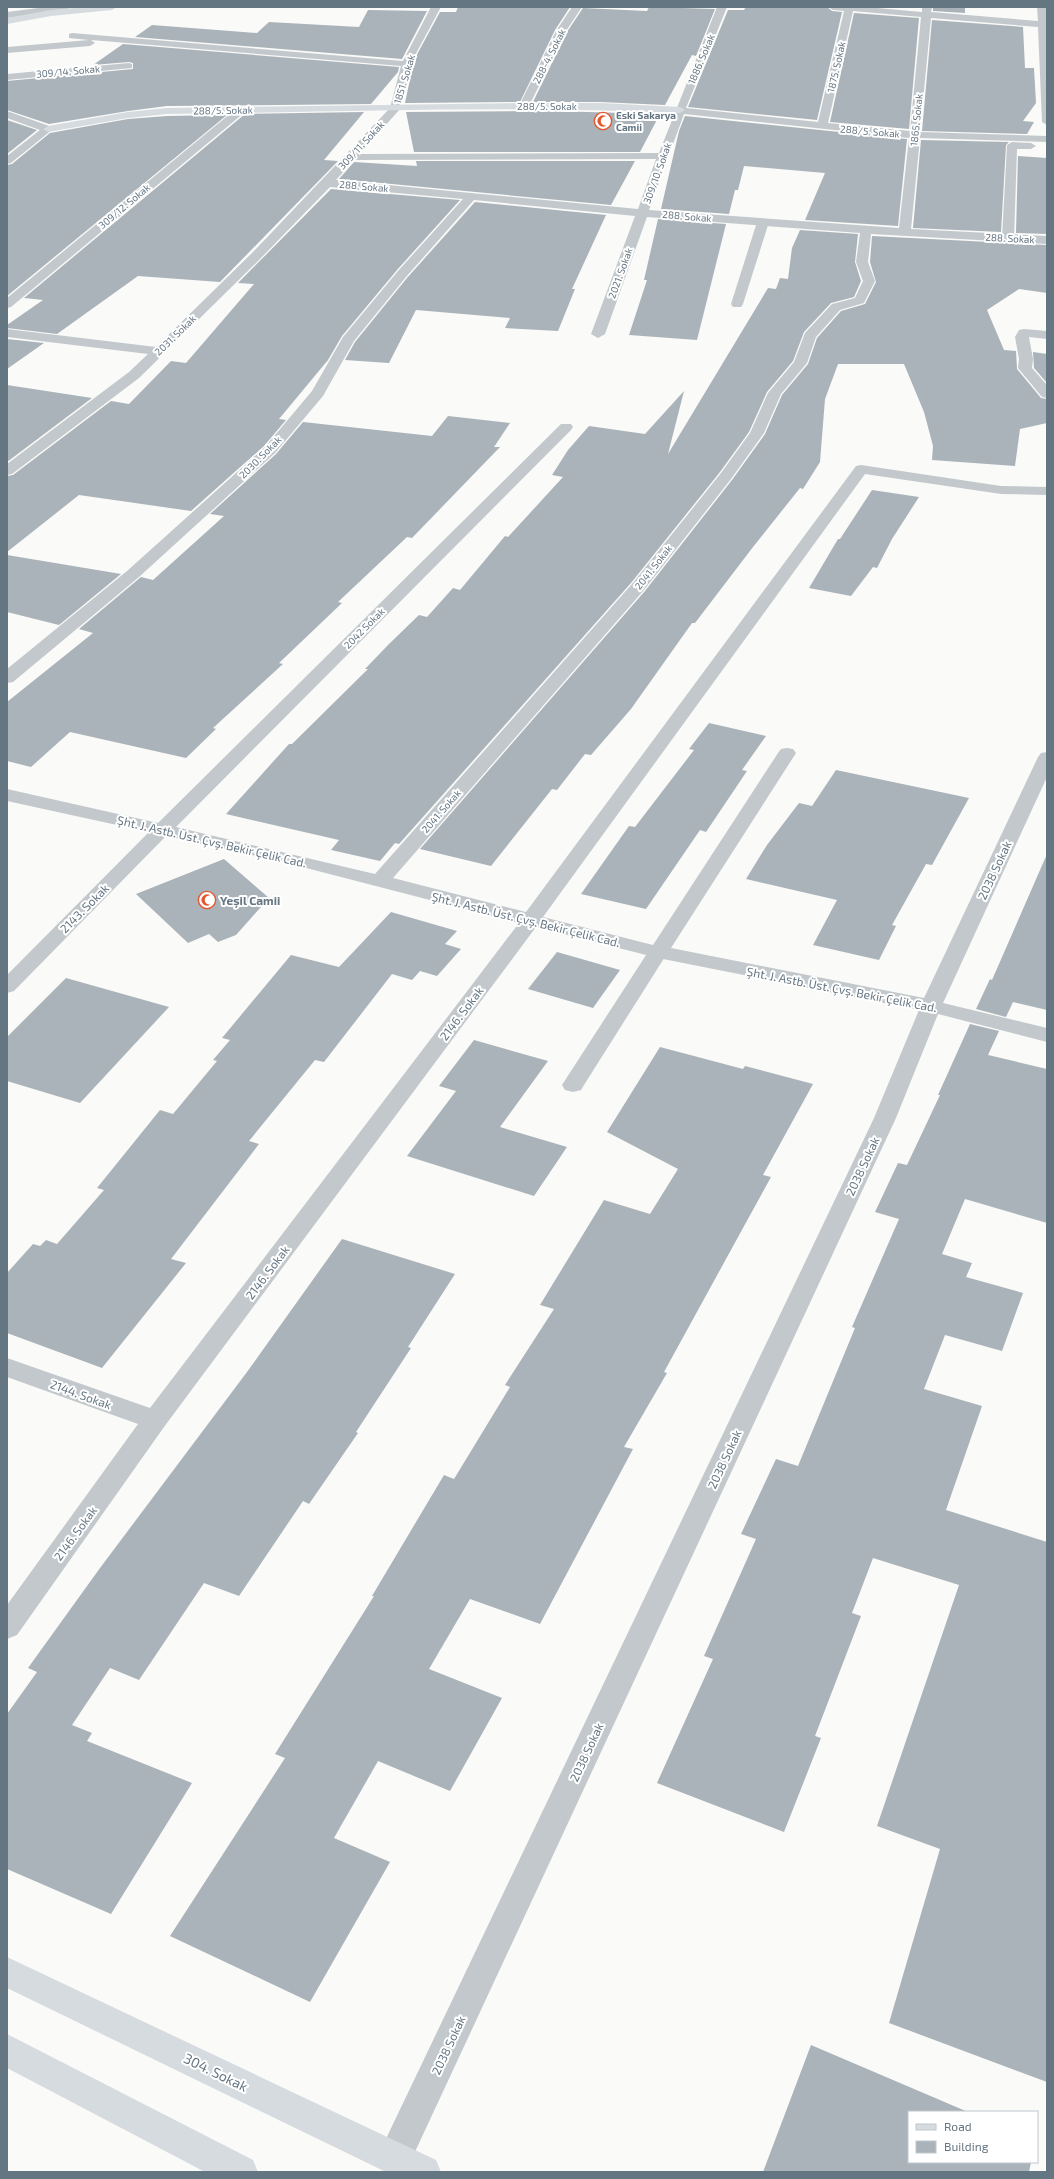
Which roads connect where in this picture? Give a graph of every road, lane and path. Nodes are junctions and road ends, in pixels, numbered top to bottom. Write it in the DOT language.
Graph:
graph roads {
  1 [pos="112,7"];
  2 [pos="436,7"];
  3 [pos="576,7"];
  4 [pos="722,7"];
  5 [pos="833,7"];
  6 [pos="1042,7"];
  7 [pos="67,8"];
  8 [pos="849,8"];
  9 [pos="926,11"];
  10 [pos="7,15"];
  11 [pos="7,21"];
  12 [pos="1045,25"];
  13 [pos="72,36"];
  14 [pos="126,40"];
  15 [pos="7,50"];
  16 [pos="407,64"];
  17 [pos="129,66"];
  18 [pos="7,77"];
  19 [pos="524,106"];
  20 [pos="395,109"];
  21 [pos="241,110"];
  22 [pos="680,110"];
  23 [pos="7,114"];
  24 [pos="1047,122"];
  25 [pos="822,126"];
  26 [pos="48,129"];
  27 [pos="914,135"];
  28 [pos="1047,140"];
  29 [pos="1031,146"];
  30 [pos="663,156"];
  31 [pos="348,157"];
  32 [pos="7,161"];
  33 [pos="327,183"];
  34 [pos="472,196"];
  35 [pos="643,212"];
  36 [pos="763,222"];
  37 [pos="866,230"];
  38 [pos="905,232"];
  39 [pos="1008,238"];
  40 [pos="1047,240"];
  41 [pos="7,304"];
  42 [pos="737,304"];
  43 [pos="7,333"];
  44 [pos="598,334"];
  45 [pos="1047,335"];
  46 [pos="159,351"];
  47 [pos="1047,394"];
  48 [pos="566,427"];
  49 [pos="7,471"];
  50 [pos="1047,491"];
  51 [pos="7,678"];
  52 [pos="787,753"];
  53 [pos="1047,757"];
  54 [pos="7,795"];
  55 [pos="162,830"];
  56 [pos="379,882"];
  57 [pos="531,920"];
  58 [pos="658,952"];
  59 [pos="7,987"];
  60 [pos="931,1006"];
  61 [pos="1047,1035"];
  62 [pos="572,1085"];
  63 [pos="7,1367"];
  64 [pos="155,1420"];
  65 [pos="7,1627"];
  66 [pos="7,1972"];
  67 [pos="7,2050"];
  68 [pos="395,2157"];
  69 [pos="241,2172"];
  70 [pos="424,2172"];
  1 -- 7 [label="street"];
  2 -- 16 [label="street, 1851. Sokak"];
  3 -- 19 [label="street, 288-4. Sokak"];
  4 -- 22 [label="street, 1886. Sokak"];
  5 -- 8 [label="street"];
  6 -- 12 [label="street"];
  7 -- 10 [label="street"];
  7 -- 11 [label="street"];
  8 -- 9 [label="street"];
  8 -- 25 [label="street, 1875. Sokak"];
  9 -- 12 [label="street"];
  9 -- 27 [label="street, 1865. Sokak"];
  12 -- 24 [label="street"];
  13 -- 14 [label="street"];
  14 -- 15 [label="street"];
  14 -- 16 [label="street"];
  16 -- 20 [label="street, 1851. Sokak"];
  17 -- 18 [label="street, 309/14. Sokak"];
  19 -- 20 [label="street, 288/5. Sokak"];
  19 -- 22 [label="street, 288/5. Sokak"];
  20 -- 21 [label="street, 288/5. Sokak"];
  20 -- 31 [label="street, 309/11. Sokak"];
  21 -- 26 [label="street, 288/5. Sokak"];
  21 -- 41 [label="street, 309/12. Sokak"];
  22 -- 25 [label="street, 288/5. Sokak"];
  22 -- 30 [label="street, 309/10. Sokak"];
  23 -- 26 [label="street"];
  25 -- 27 [label="street, 288/5. Sokak"];
  26 -- 32 [label="street"];
  27 -- 28 [label="street, 288/5. Sokak"];
  27 -- 38 [label="street, 1865. Sokak"];
  29 -- 39 [label="street"];
  30 -- 31 [label="street"];
  30 -- 35 [label="street, 309/10. Sokak"];
  31 -- 33 [label="street, 309/11. Sokak"];
  33 -- 34 [label="street, 288. Sokak"];
  33 -- 46 [label="street, 2031. Sokak"];
  34 -- 35 [label="street, 288. Sokak"];
  34 -- 51 [label="street, 2030. Sokak"];
  35 -- 36 [label="street, 288. Sokak"];
  35 -- 44 [label="street, 2021. Sokak"];
  36 -- 37 [label="street, 288. Sokak"];
  36 -- 42 [label="street"];
  37 -- 38 [label="street, 288. Sokak"];
  37 -- 56 [label="street, 2041. Sokak"];
  38 -- 39 [label="street, 288. Sokak"];
  39 -- 40 [label="street, 288. Sokak"];
  43 -- 46 [label="street"];
  45 -- 47 [label="street"];
  46 -- 49 [label="street, 2031. Sokak"];
  48 -- 55 [label="street, 2042 Sokak"];
  50 -- 57 [label="street, 2146. Sokak"];
  52 -- 58 [label="street"];
  53 -- 60 [label="street, 2038 Sokak"];
  54 -- 55 [label="street, Şht. J. Astb. Üst. Çvş. Bekir Çelik Cad."];
  55 -- 56 [label="street, Şht. J. Astb. Üst. Çvş. Bekir Çelik Cad."];
  55 -- 59 [label="street, 2143. Sokak"];
  56 -- 57 [label="street, Şht. J. Astb. Üst. Çvş. Bekir Çelik Cad."];
  57 -- 58 [label="street, Şht. J. Astb. Üst. Çvş. Bekir Çelik Cad."];
  57 -- 64 [label="street, 2146. Sokak"];
  58 -- 60 [label="street, Şht. J. Astb. Üst. Çvş. Bekir Çelik Cad."];
  58 -- 62 [label="street"];
  60 -- 61 [label="street, Şht. J. Astb. Üst. Çvş. Bekir Çelik Cad."];
  60 -- 68 [label="street, 2038 Sokak"];
  63 -- 64 [label="street, 2144. Sokak"];
  64 -- 65 [label="street, 2146. Sokak"];
  66 -- 68 [label="street, 304. Sokak"];
  67 -- 69 [label="street"];
  68 -- 70 [label="street, 304. Sokak"];
}
